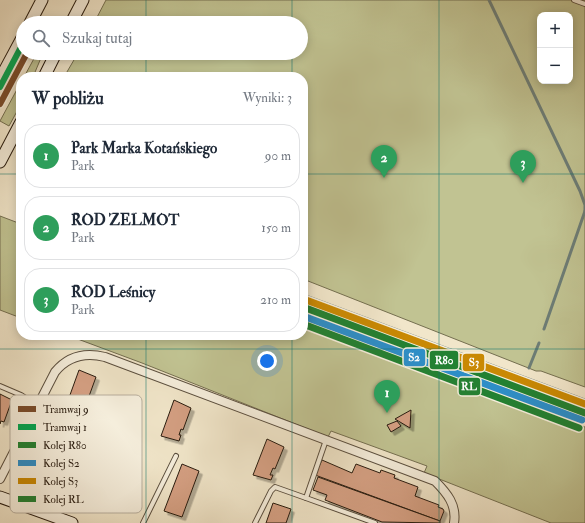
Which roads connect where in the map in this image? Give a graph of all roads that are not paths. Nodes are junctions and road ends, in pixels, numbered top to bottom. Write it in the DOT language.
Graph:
graph roads {
  1 [pos="42,0"];
  2 [pos="83,0"];
  3 [pos="574,0"];
  4 [pos="585,4"];
  5 [pos="34,16"];
  6 [pos="75,16"];
  7 [pos="16,49"];
  8 [pos="52,60"];
  9 [pos="46,72"];
  10 [pos="0,79"];
  11 [pos="16,131"];
  12 [pos="0,162"];
  13 [pos="0,386"];
  14 [pos="22,395"];
  15 [pos="43,395"];
  16 [pos="326,440"];
  17 [pos="176,456"];
  18 [pos="10,460"];
  19 [pos="0,479"];
  20 [pos="0,497"];
  21 [pos="306,498"];
  22 [pos="10,501"];
  23 [pos="44,513"];
  24 [pos="72,523"];
  25 [pos="143,523"];
  26 [pos="255,523"];
  27 [pos="374,523"];
  28 [pos="454,523"];
  1 -- 5 [label="main road"];
  2 -- 6 [label="main road"];
  3 -- 4 [label="lane"];
  7 -- 10 [label="main road"];
  8 -- 9 [label="main road"];
  11 -- 12 [label="main road"];
  13 -- 14 [label="lane"];
  15 -- 16 [label="street"];
  16 -- 21 [label="lane"];
  16 -- 28 [label="street"];
  17 -- 25 [label="lane"];
  18 -- 19 [label="street"];
  20 -- 22 [label="main road"];
  21 -- 26 [label="lane"];
  21 -- 27 [label="lane"];
  23 -- 24 [label="main road"];
}
